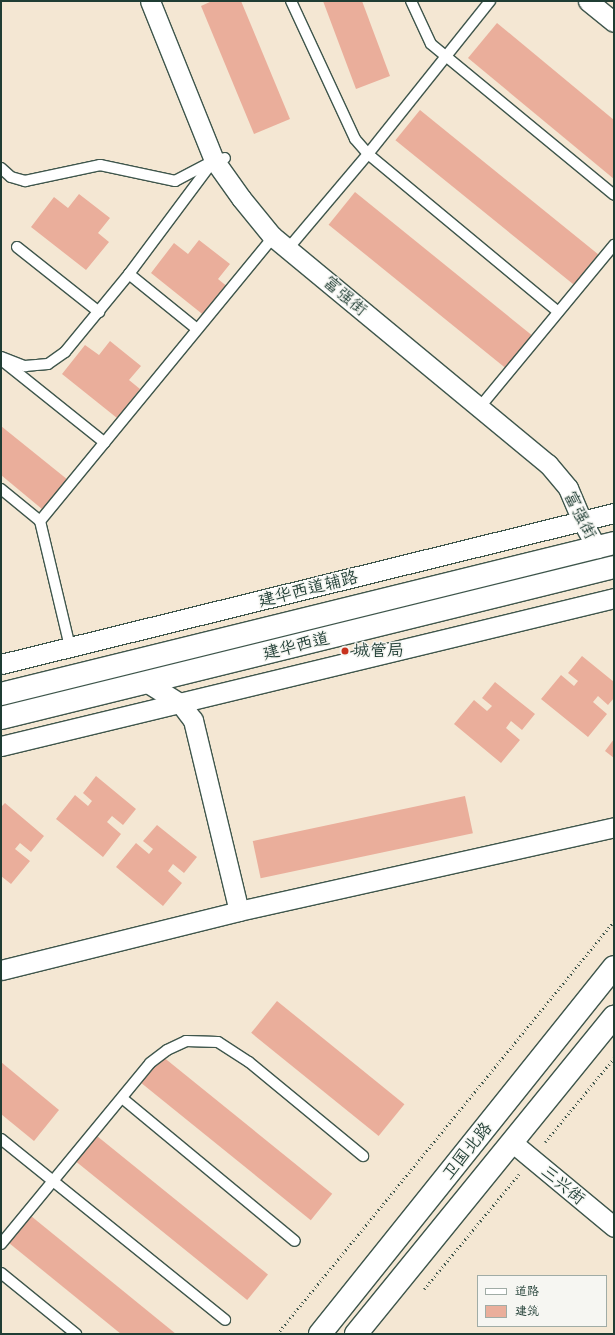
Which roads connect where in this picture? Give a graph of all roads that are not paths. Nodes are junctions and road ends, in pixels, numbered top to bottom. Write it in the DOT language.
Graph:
graph roads {
  1 [pos="150,1"];
  2 [pos="160,1"];
  3 [pos="291,1"];
  4 [pos="411,1"];
  5 [pos="490,1"];
  6 [pos="588,1"];
  7 [pos="614,22"];
  8 [pos="444,57"];
  9 [pos="368,154"];
  10 [pos="220,159"];
  11 [pos="1,168"];
  12 [pos="614,195"];
  13 [pos="281,237"];
  14 [pos="614,245"];
  15 [pos="17,247"];
  16 [pos="129,274"];
  17 [pos="99,312"];
  18 [pos="558,312"];
  19 [pos="197,329"];
  20 [pos="1,358"];
  21 [pos="484,402"];
  22 [pos="105,442"];
  23 [pos="1,489"];
  24 [pos="614,513"];
  25 [pos="587,520"];
  26 [pos="40,521"];
  27 [pos="605,546"];
  28 [pos="614,567"];
  29 [pos="614,598"];
  30 [pos="70,647"];
  31 [pos="1,664"];
  32 [pos="146,682"];
  33 [pos="1,694"];
  34 [pos="180,703"];
  35 [pos="1,718"];
  36 [pos="1,746"];
  37 [pos="614,827"];
  38 [pos="239,911"];
  39 [pos="614,967"];
  40 [pos="1,970"];
  41 [pos="614,1016"];
  42 [pos="122,1098"];
  43 [pos="1,1139"];
  44 [pos="513,1143"];
  45 [pos="363,1156"];
  46 [pos="54,1181"];
  47 [pos="614,1226"];
  48 [pos="295,1241"];
  49 [pos="1,1244"];
  50 [pos="1,1273"];
  51 [pos="225,1320"];
  52 [pos="76,1334"];
  53 [pos="320,1334"];
  54 [pos="356,1334"];
  1 -- 10 [label="street, 富强街"];
  2 -- 10 [label="street, 富强街"];
  3 -- 9 [label="lane"];
  4 -- 8 [label="lane"];
  5 -- 8 [label="lane"];
  6 -- 7 [label="street"];
  8 -- 9 [label="lane"];
  8 -- 12 [label="lane"];
  9 -- 13 [label="lane"];
  9 -- 18 [label="lane"];
  10 -- 11 [label="lane"];
  10 -- 13 [label="street, 富强街"];
  10 -- 16 [label="lane"];
  13 -- 19 [label="lane"];
  13 -- 21 [label="street, 富强街"];
  13 -- 25 [label="street, 富强街"];
  14 -- 18 [label="lane"];
  15 -- 17 [label="lane"];
  16 -- 17 [label="lane"];
  16 -- 19 [label="lane"];
  17 -- 20 [label="lane"];
  18 -- 21 [label="lane"];
  19 -- 22 [label="lane"];
  20 -- 22 [label="lane"];
  21 -- 25 [label="street, 富强街"];
  22 -- 26 [label="lane"];
  23 -- 26 [label="lane"];
  24 -- 25 [label="street, 建华西道辅路"];
  25 -- 27 [label="street, 富强街"];
  25 -- 30 [label="street, 建华西道辅路"];
  26 -- 30 [label="lane"];
  27 -- 33 [label="main road, 建华西道"];
  28 -- 32 [label="main road, 建华西道"];
  29 -- 34 [label="street"];
  30 -- 31 [label="street, 建华西道辅路"];
  32 -- 34 [label="street"];
  32 -- 35 [label="main road, 建华西道"];
  34 -- 36 [label="street"];
  34 -- 38 [label="street"];
  37 -- 38 [label="street"];
  38 -- 40 [label="street"];
  39 -- 53 [label="main road, 卫国北路"];
  41 -- 44 [label="main road, 卫国北路"];
  42 -- 45 [label="lane"];
  42 -- 46 [label="lane"];
  42 -- 48 [label="lane"];
  43 -- 46 [label="lane"];
  44 -- 47 [label="street, 三兴街"];
  44 -- 54 [label="main road, 卫国北路"];
  46 -- 49 [label="lane"];
  46 -- 51 [label="lane"];
  50 -- 52 [label="lane"];
}
